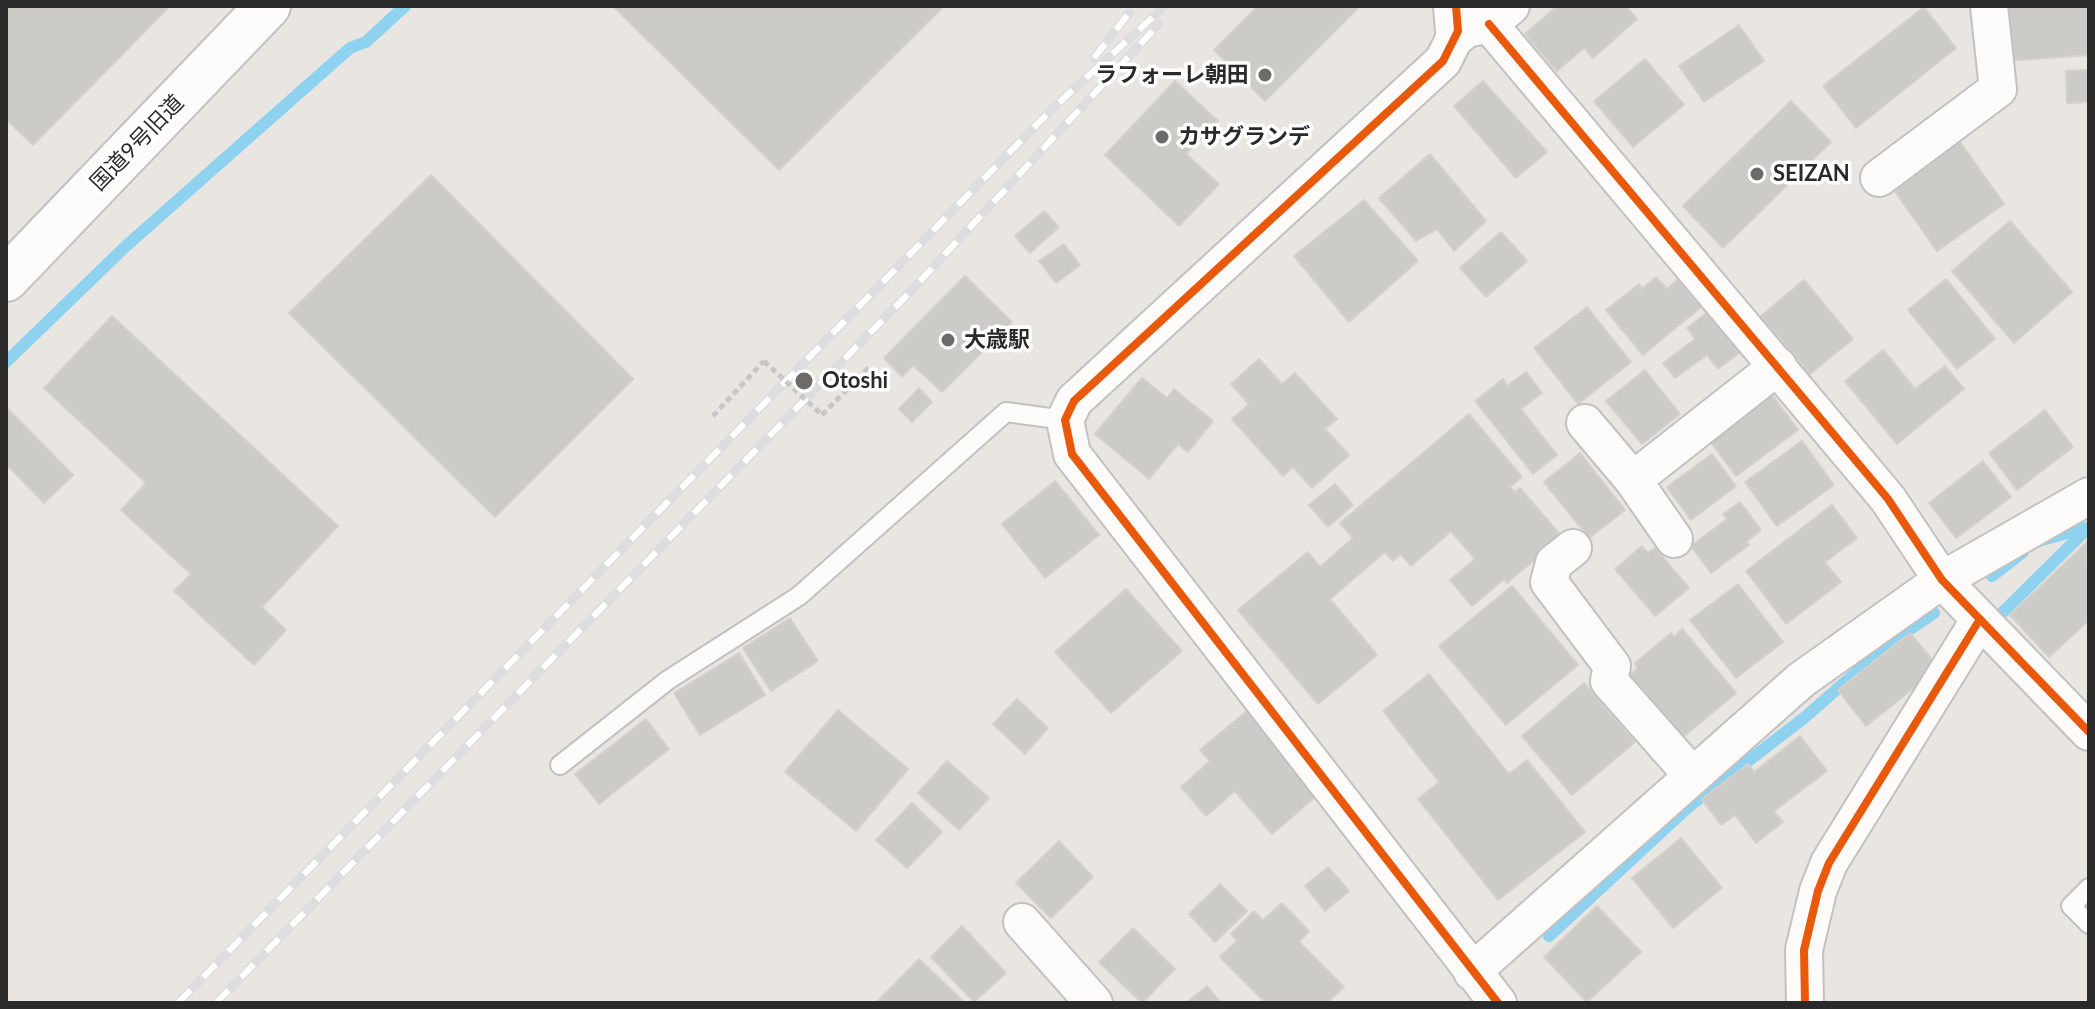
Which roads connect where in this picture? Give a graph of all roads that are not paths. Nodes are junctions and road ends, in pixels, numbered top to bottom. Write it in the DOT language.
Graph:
graph roads {
  1 [pos="268,6"];
  2 [pos="1989,6"];
  3 [pos="1478,17"];
  4 [pos="1879,178"];
  5 [pos="6,279"];
  6 [pos="1778,366"];
  7 [pos="1065,420"];
  8 [pos="1585,423"];
  9 [pos="1633,480"];
  10 [pos="2089,496"];
  11 [pos="1674,539"];
  12 [pos="1573,548"];
  13 [pos="1942,580"];
  14 [pos="1980,619"];
  15 [pos="2089,732"];
  16 [pos="560,765"];
  17 [pos="1692,775"];
  18 [pos="2089,888"];
  19 [pos="1022,922"];
  20 [pos="2089,924"];
  21 [pos="1472,972"];
  22 [pos="1094,1003"];
  23 [pos="1498,1003"];
  24 [pos="1805,1003"];
  1 -- 5 [label="street, 国道9号旧道"];
  2 -- 4 [label="street"];
  3 -- 6 [label="street"];
  3 -- 7 [label="street"];
  6 -- 9 [label="street"];
  6 -- 13 [label="street"];
  7 -- 16 [label="lane"];
  7 -- 21 [label="street"];
  8 -- 9 [label="street"];
  9 -- 11 [label="street"];
  10 -- 13 [label="street"];
  12 -- 17 [label="street"];
  13 -- 14 [label="street"];
  13 -- 17 [label="street"];
  14 -- 15 [label="street"];
  14 -- 24 [label="street"];
  17 -- 21 [label="street"];
  18 -- 20 [label="lane"];
  19 -- 22 [label="street"];
  21 -- 23 [label="street"];
}
